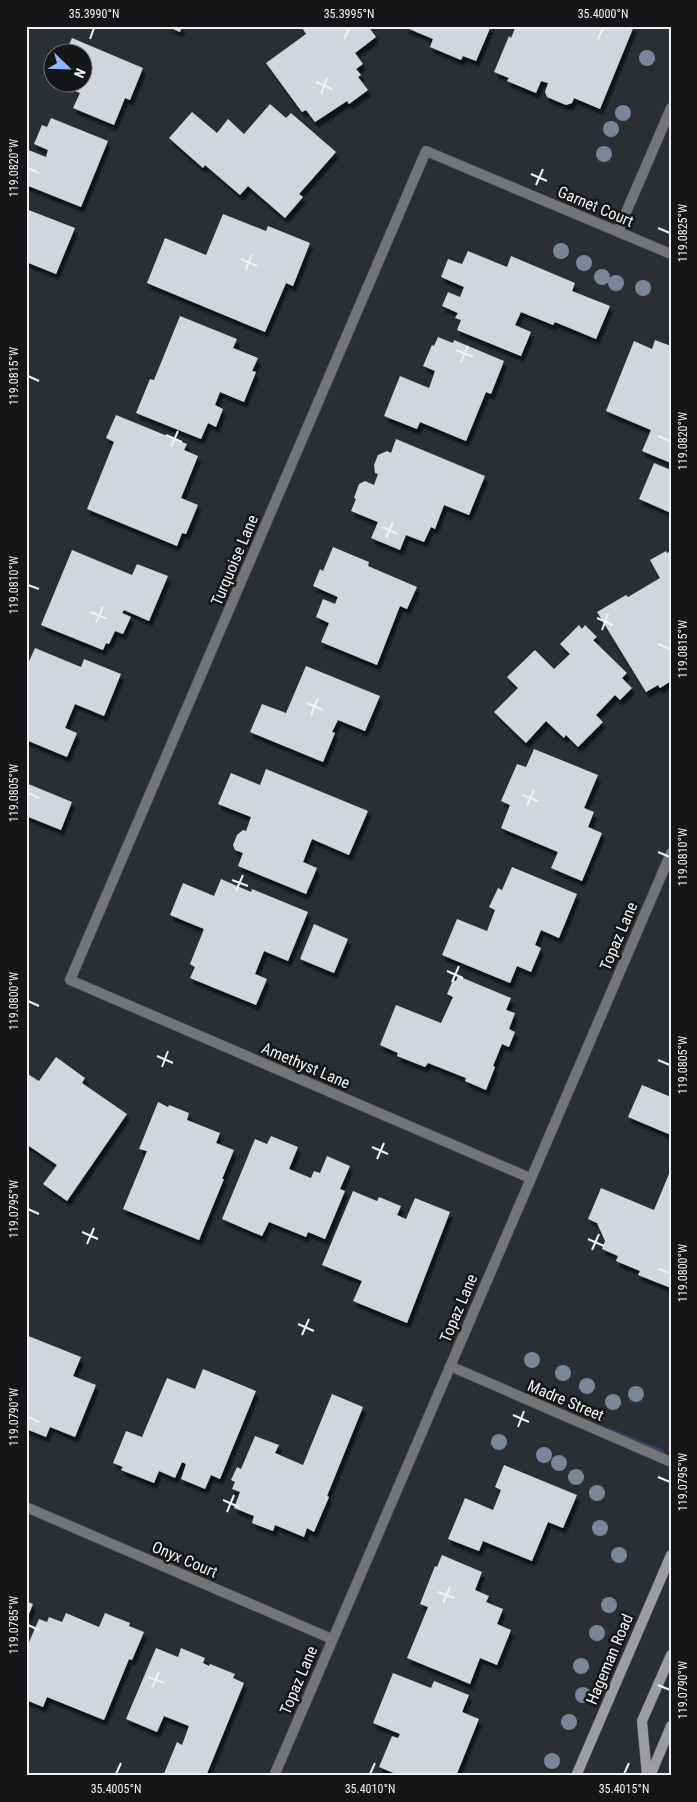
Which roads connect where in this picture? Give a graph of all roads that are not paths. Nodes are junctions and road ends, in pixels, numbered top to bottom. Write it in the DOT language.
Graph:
graph roads {
  1 [pos="671,108"];
  2 [pos="426,151"];
  3 [pos="618,231"];
  4 [pos="671,254"];
  5 [pos="671,853"];
  6 [pos="70,980"];
  7 [pos="530,1178"];
  8 [pos="450,1366"];
  9 [pos="671,1462"];
  10 [pos="26,1507"];
  11 [pos="671,1555"];
  12 [pos="332,1639"];
  13 [pos="671,1655"];
  14 [pos="671,1726"];
  15 [pos="274,1776"];
  16 [pos="576,1776"];
  17 [pos="648,1776"];
  1 -- 3 [label="street"];
  2 -- 3 [label="street, Garnet Court"];
  2 -- 6 [label="street, Turquoise Lane"];
  3 -- 4 [label="street, Garnet Court"];
  5 -- 7 [label="street, Topaz Lane"];
  6 -- 7 [label="street, Amethyst Lane"];
  7 -- 8 [label="street, Topaz Lane"];
  8 -- 9 [label="street, Madre Street"];
  8 -- 12 [label="street, Topaz Lane"];
  10 -- 12 [label="street, Onyx Court"];
  11 -- 16 [label="main road, Hageman Road"];
  12 -- 15 [label="street, Topaz Lane"];
  13 -- 17 [label="main road"];
  14 -- 17 [label="main road"];
}
